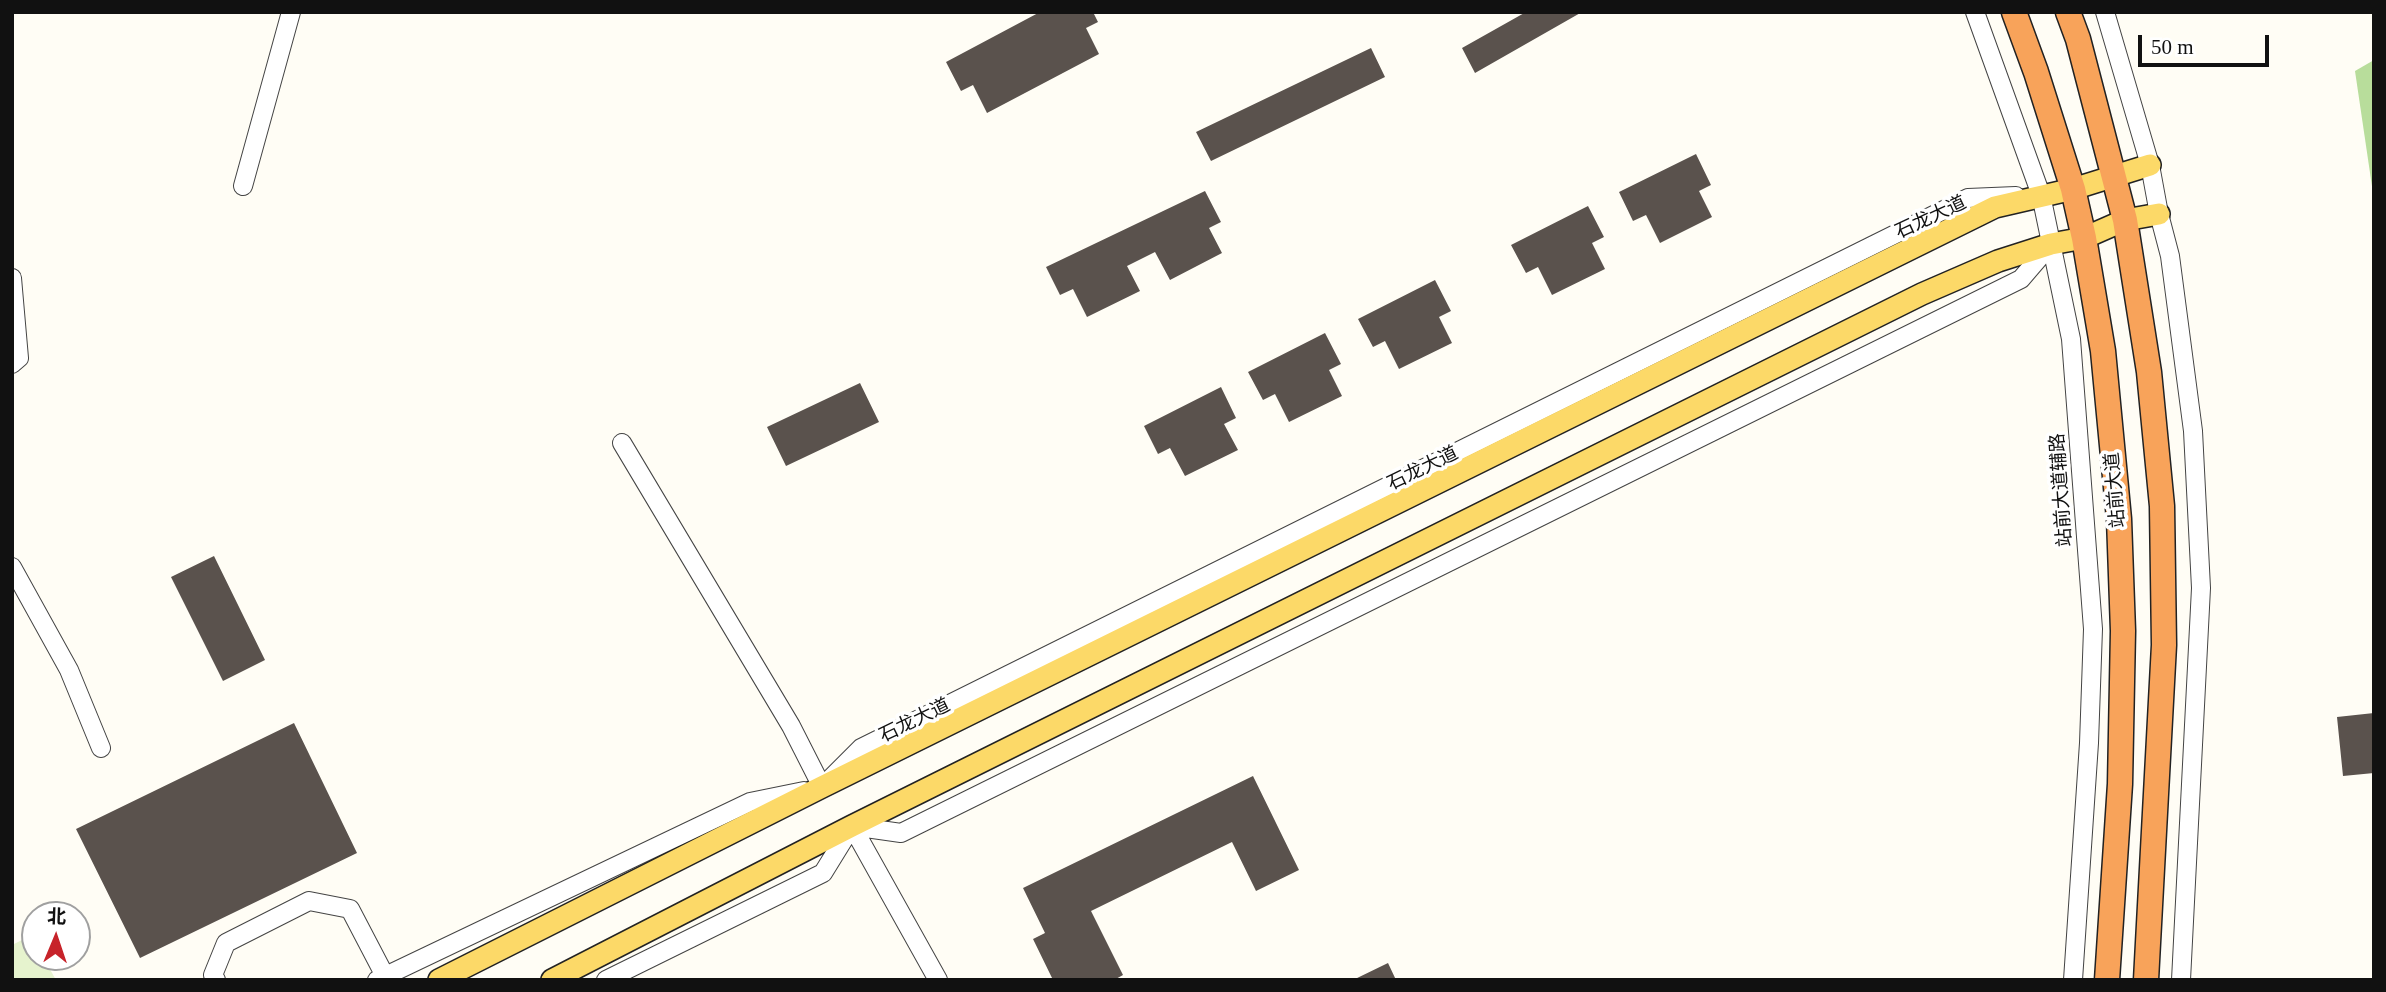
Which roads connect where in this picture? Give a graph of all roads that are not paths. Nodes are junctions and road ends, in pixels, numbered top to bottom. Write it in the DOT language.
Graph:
graph roads {
  1 [pos="291,12"];
  2 [pos="1975,12"];
  3 [pos="2014,12"];
  4 [pos="2068,12"];
  5 [pos="2105,12"];
  6 [pos="2150,165"];
  7 [pos="2114,175"];
  8 [pos="243,186"];
  9 [pos="2073,189"];
  10 [pos="2041,195"];
  11 [pos="2159,214"];
  12 [pos="2125,219"];
  13 [pos="2084,238"];
  14 [pos="2051,244"];
  15 [pos="12,278"];
  16 [pos="12,364"];
  17 [pos="622,443"];
  18 [pos="12,567"];
  19 [pos="102,748"];
  20 [pos="822,787"];
  21 [pos="852,826"];
  22 [pos="381,978"];
  23 [pos="216,980"];
  24 [pos="439,980"];
  25 [pos="552,980"];
  26 [pos="606,980"];
  27 [pos="938,980"];
  28 [pos="2073,980"];
  29 [pos="2107,980"];
  30 [pos="2146,980"];
  31 [pos="2180,980"];
  1 -- 8 [label="street"];
  2 -- 10 [label="street, 站前大道辅路"];
  3 -- 9 [label="highway, 站前大道"];
  4 -- 7 [label="highway"];
  5 -- 6 [label="street"];
  6 -- 7 [label="main road, 石龙大道"];
  6 -- 11 [label="street"];
  7 -- 9 [label="main road, 石龙大道"];
  7 -- 12 [label="highway"];
  9 -- 10 [label="main road, 石龙大道"];
  9 -- 13 [label="highway, 站前大道"];
  10 -- 14 [label="street, 站前大道辅路"];
  10 -- 20 [label="main road, 石龙大道"];
  11 -- 12 [label="main road"];
  11 -- 31 [label="street"];
  12 -- 13 [label="main road"];
  12 -- 30 [label="highway"];
  13 -- 14 [label="main road"];
  13 -- 29 [label="highway, 站前大道"];
  14 -- 21 [label="main road"];
  14 -- 21 [label="street"];
  14 -- 28 [label="street, 站前大道辅路"];
  15 -- 16 [label="street"];
  17 -- 20 [label="street"];
  18 -- 19 [label="street"];
  20 -- 22 [label="street, 石龙大道"];
  20 -- 24 [label="main road, 石龙大道"];
  21 -- 25 [label="main road"];
  21 -- 26 [label="street"];
  21 -- 27 [label="street"];
  22 -- 23 [label="street"];
}
